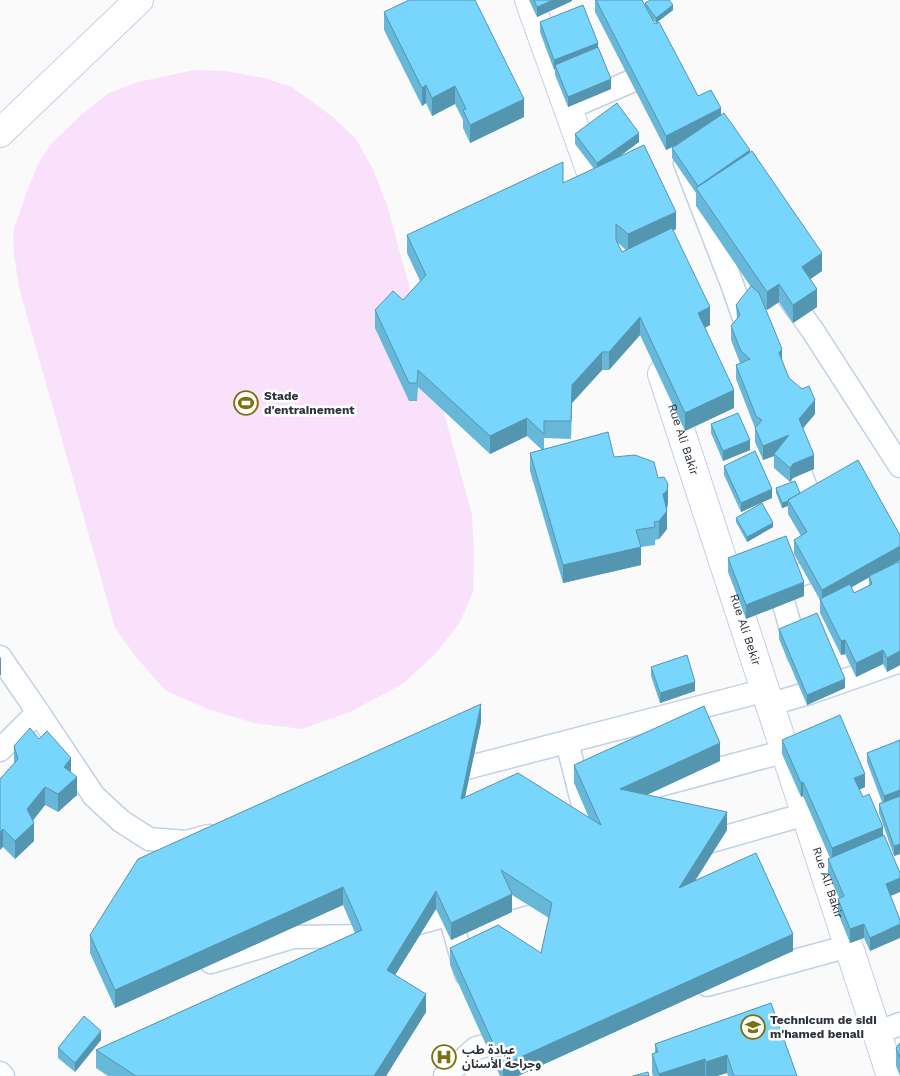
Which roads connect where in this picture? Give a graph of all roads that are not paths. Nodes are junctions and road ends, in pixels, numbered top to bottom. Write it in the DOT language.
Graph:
graph roads {
  1 [pos="139,0"];
  2 [pos="529,0"];
  3 [pos="649,74"];
  4 [pos="569,108"];
  5 [pos="0,133"];
  6 [pos="722,205"];
  7 [pos="611,229"];
  8 [pos="751,278"];
  9 [pos="654,349"];
  10 [pos="755,349"];
  11 [pos="786,433"];
  12 [pos="900,466"];
  13 [pos="726,568"];
  14 [pos="0,656"];
  15 [pos="900,661"];
  16 [pos="810,693"];
  17 [pos="768,697"];
  18 [pos="38,712"];
  19 [pos="567,742"];
  20 [pos="0,750"];
  21 [pos="786,751"];
  22 [pos="422,780"];
  23 [pos="642,790"];
  24 [pos="806,814"];
  25 [pos="233,829"];
  26 [pos="675,851"];
  27 [pos="598,863"];
  28 [pos="566,882"];
  29 [pos="442,887"];
  30 [pos="450,915"];
  31 [pos="849,946"];
  32 [pos="211,962"];
  33 [pos="471,990"];
  34 [pos="686,991"];
  35 [pos="889,1029"];
  36 [pos="534,1032"];
  37 [pos="444,1076"];
  38 [pos="891,1076"];
  1 -- 5 [label="street"];
  2 -- 4 [label="street"];
  3 -- 4 [label="street"];
  4 -- 7 [label="street"];
  6 -- 8 [label="street"];
  8 -- 10 [label="street"];
  8 -- 12 [label="street"];
  9 -- 13 [label="street, Rue Ali Bakir"];
  11 -- 16 [label="street"];
  13 -- 17 [label="street, Rue Ali Bekir"];
  14 -- 18 [label="street"];
  15 -- 16 [label="street"];
  16 -- 17 [label="street"];
  17 -- 19 [label="street"];
  17 -- 21 [label="street, Rue Ali Bakir"];
  18 -- 20 [label="street"];
  18 -- 25 [label="street"];
  19 -- 22 [label="street"];
  19 -- 27 [label="street"];
  21 -- 23 [label="street"];
  21 -- 24 [label="street, Rue Ali Bakir"];
  24 -- 26 [label="street"];
  24 -- 31 [label="street, Rue Ali Bakir"];
  28 -- 30 [label="street"];
  29 -- 30 [label="street"];
  30 -- 32 [label="street"];
  30 -- 33 [label="street"];
  31 -- 34 [label="street"];
  31 -- 35 [label="street, Rue Ali Bakir"];
  35 -- 38 [label="street, Rue Ali Bakir"];
  36 -- 37 [label="street"];
}
